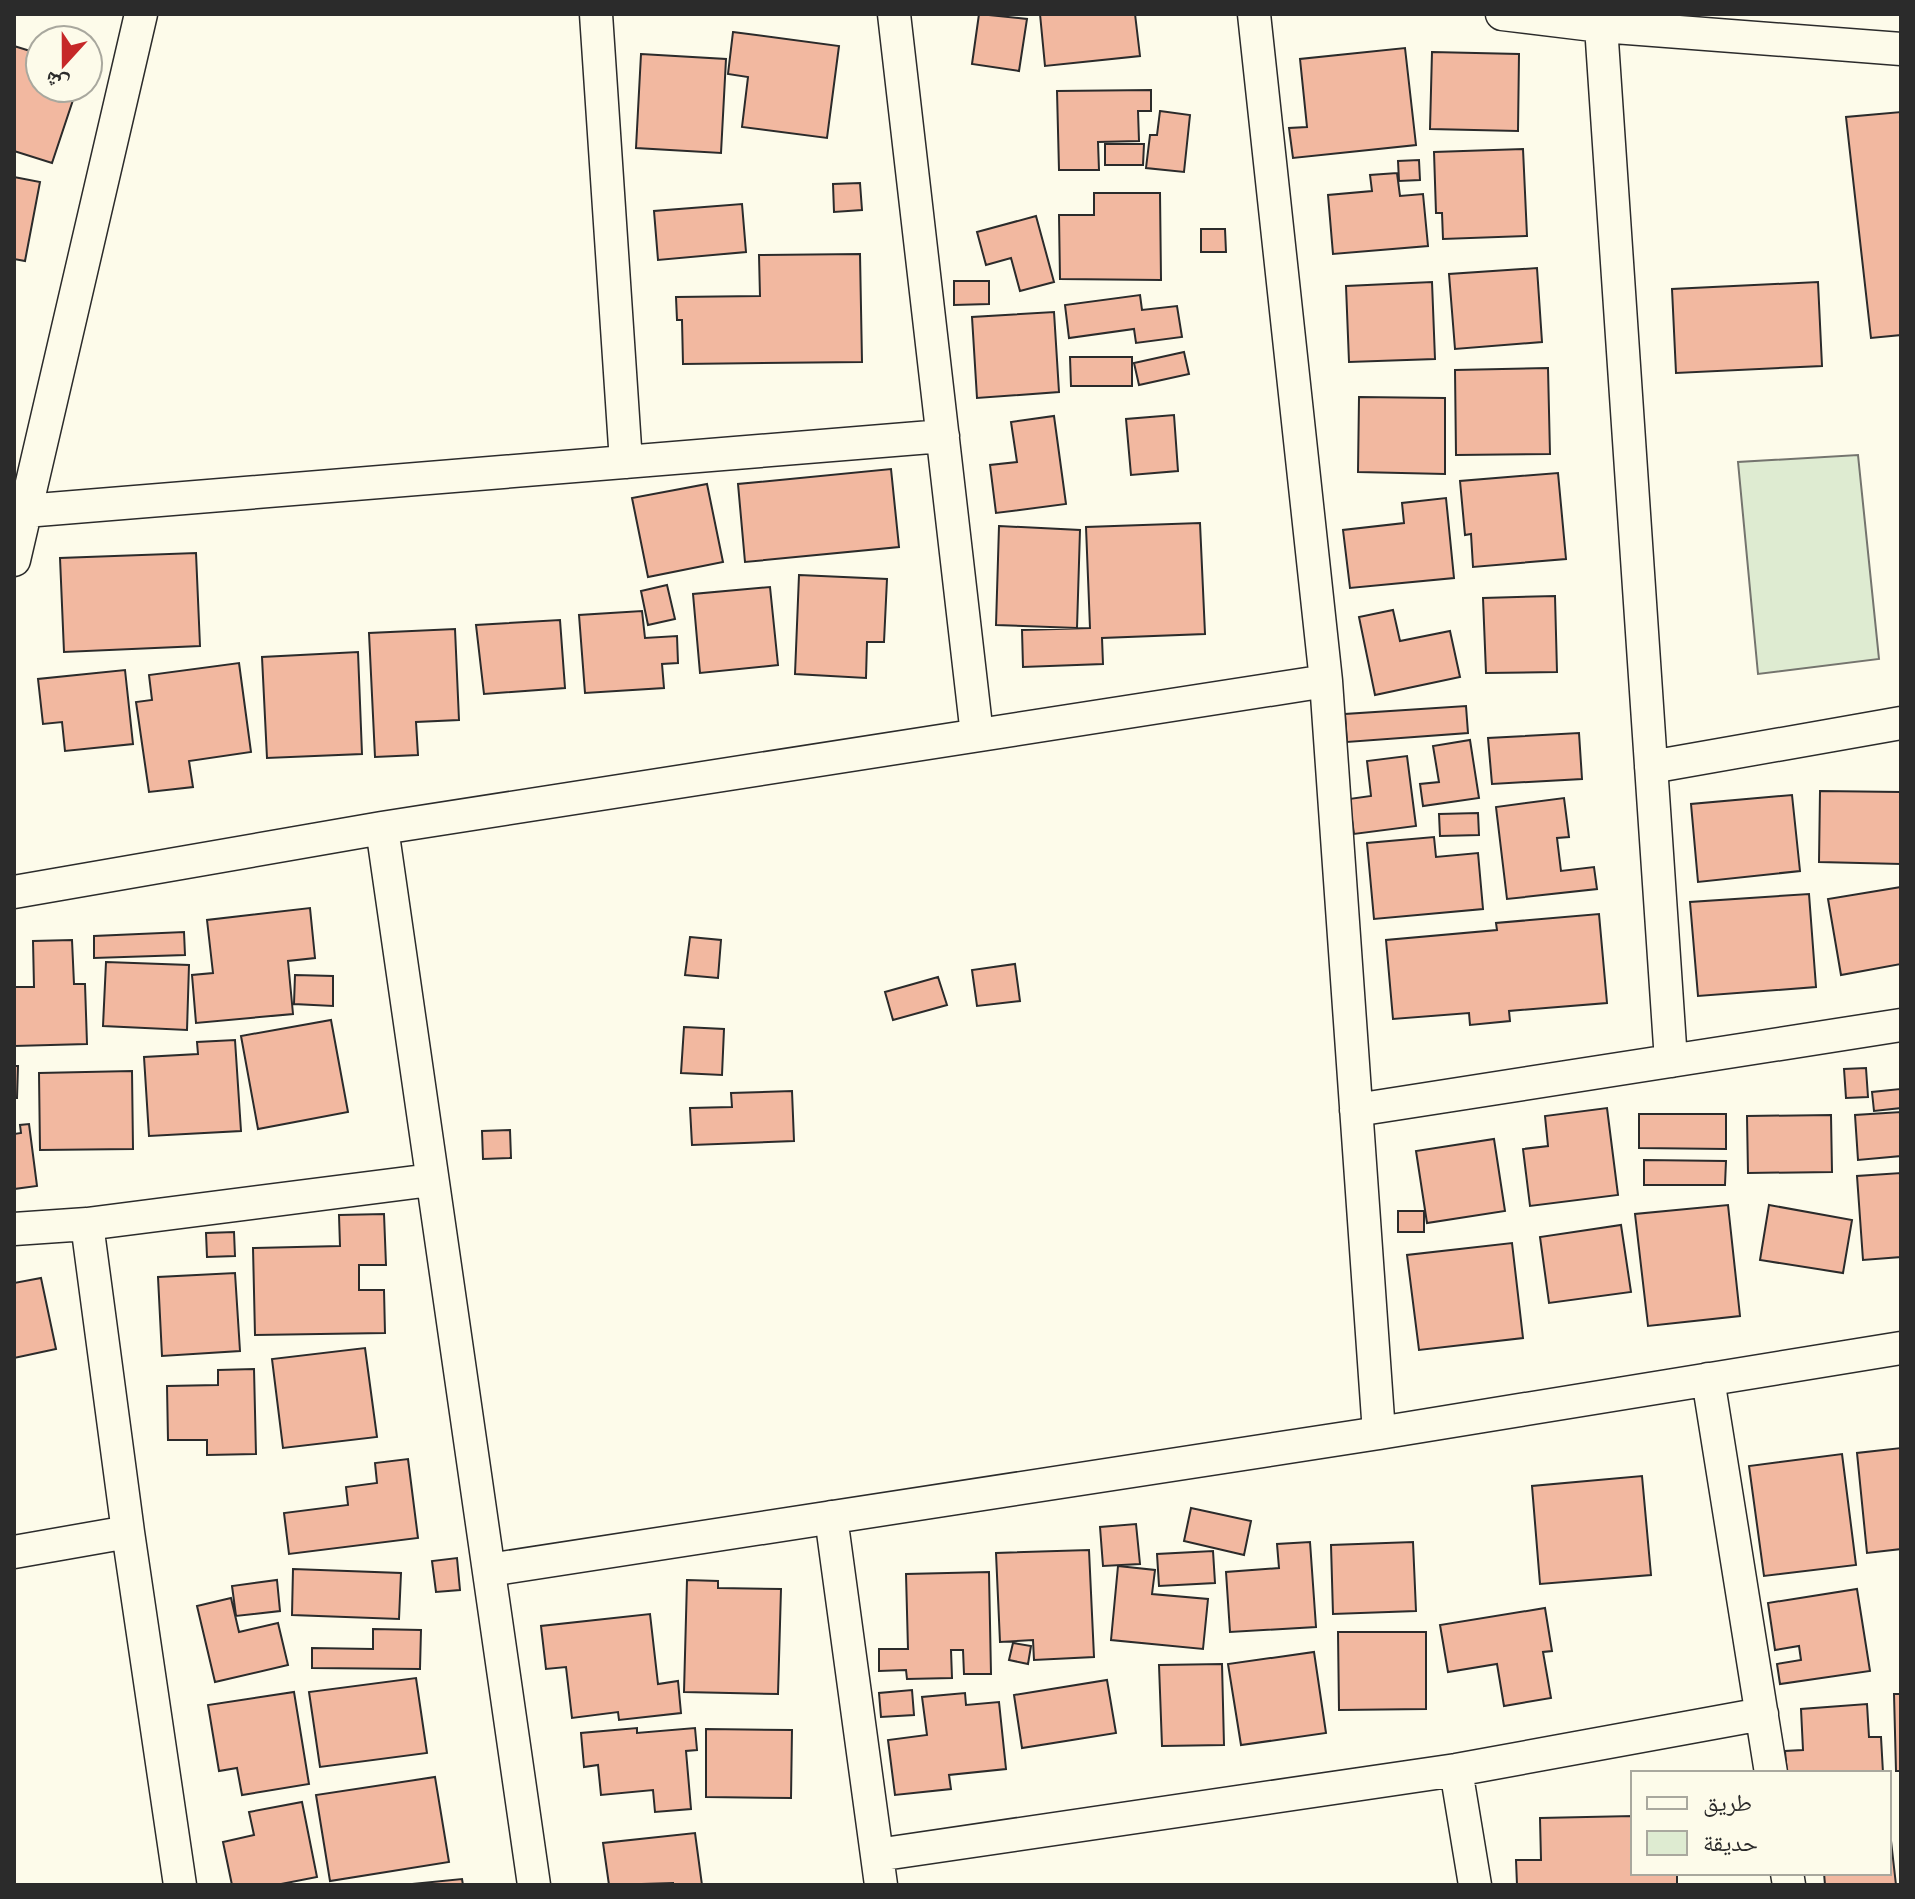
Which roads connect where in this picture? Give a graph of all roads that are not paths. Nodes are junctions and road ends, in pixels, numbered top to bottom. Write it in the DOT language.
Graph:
graph roads {
  1 [pos="141,14"];
  2 [pos="596,14"];
  3 [pos="894,14"];
  4 [pos="1254,14"];
  5 [pos="1502,14"];
  6 [pos="1601,26"];
  7 [pos="1901,49"];
  8 [pos="943,436"];
  9 [pos="626,462"];
  10 [pos="25,511"];
  11 [pos="14,560"];
  12 [pos="1326,681"];
  13 [pos="1901,723"];
  14 [pos="977,735"];
  15 [pos="1651,767"];
  16 [pos="382,828"];
  17 [pos="14,892"];
  18 [pos="1901,1025"];
  19 [pos="1671,1061"];
  20 [pos="1356,1110"];
  21 [pos="431,1180"];
  22 [pos="87,1224"];
  23 [pos="14,1229"];
  24 [pos="1901,1348"];
  25 [pos="1708,1379"];
  26 [pos="1379,1433"];
  27 [pos="831,1517"];
  28 [pos="128,1532"];
  29 [pos="14,1552"];
  30 [pos="489,1570"];
  31 [pos="1762,1714"];
  32 [pos="1456,1770"];
  33 [pos="1771,1771"];
  34 [pos="879,1870"];
  35 [pos="180,1885"];
  36 [pos="534,1885"];
  37 [pos="1475,1885"];
  1 -- 10 [label="street"];
  2 -- 9 [label="street"];
  3 -- 8 [label="street"];
  4 -- 12 [label="street"];
  5 -- 6 [label="street"];
  6 -- 7 [label="street"];
  6 -- 15 [label="street"];
  8 -- 9 [label="street"];
  8 -- 14 [label="street"];
  9 -- 10 [label="street"];
  10 -- 11 [label="street"];
  12 -- 14 [label="street"];
  12 -- 20 [label="street"];
  13 -- 15 [label="street"];
  14 -- 16 [label="street"];
  15 -- 19 [label="street"];
  16 -- 17 [label="street"];
  16 -- 21 [label="street"];
  18 -- 19 [label="street"];
  19 -- 20 [label="street"];
  20 -- 26 [label="street"];
  21 -- 22 [label="street"];
  21 -- 30 [label="street"];
  22 -- 23 [label="street"];
  22 -- 28 [label="street"];
  24 -- 25 [label="street"];
  25 -- 26 [label="street"];
  25 -- 31 [label="street"];
  26 -- 27 [label="street"];
  27 -- 30 [label="street"];
  27 -- 34 [label="street"];
  28 -- 29 [label="street"];
  28 -- 35 [label="street"];
  30 -- 36 [label="street"];
  31 -- 32 [label="street"];
  31 -- 33 [label="street"];
  32 -- 34 [label="street"];
  32 -- 37 [label="street"];
}
